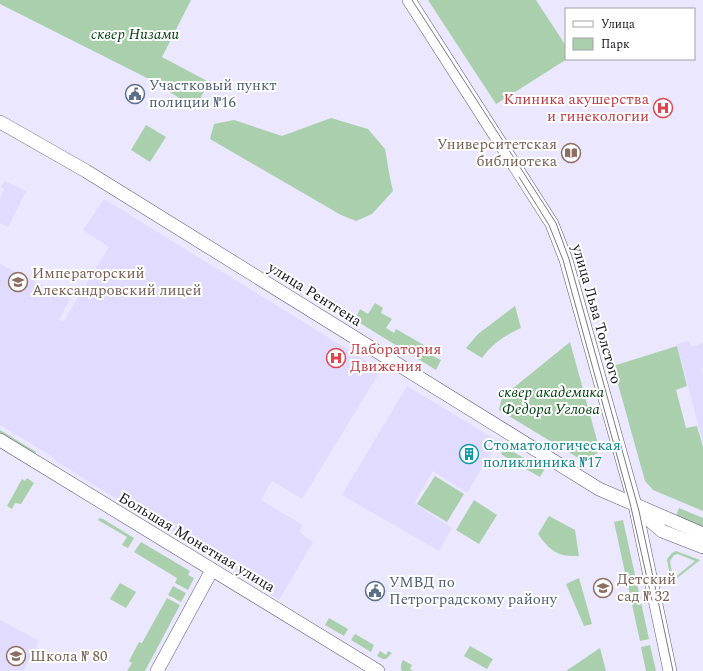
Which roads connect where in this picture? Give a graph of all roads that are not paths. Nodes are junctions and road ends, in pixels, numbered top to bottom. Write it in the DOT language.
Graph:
graph roads {
  1 [pos="409,0"];
  2 [pos="0,122"];
  3 [pos="0,440"];
  4 [pos="635,505"];
  5 [pos="703,534"];
  6 [pos="703,547"];
  7 [pos="212,570"];
  8 [pos="157,671"];
  9 [pos="378,671"];
  10 [pos="670,671"];
  1 -- 4 [label="street, улица Льва Толстого"];
  2 -- 4 [label="street, улица Рентгена"];
  3 -- 7 [label="street, Большая Монетная улица"];
  4 -- 5 [label="street, улица Рентгена"];
  4 -- 6 [label="street, улица Рентгена"];
  4 -- 10 [label="street, улица Льва Толстого"];
  7 -- 8 [label="street"];
  7 -- 9 [label="street, Большая Монетная улица"];
}
